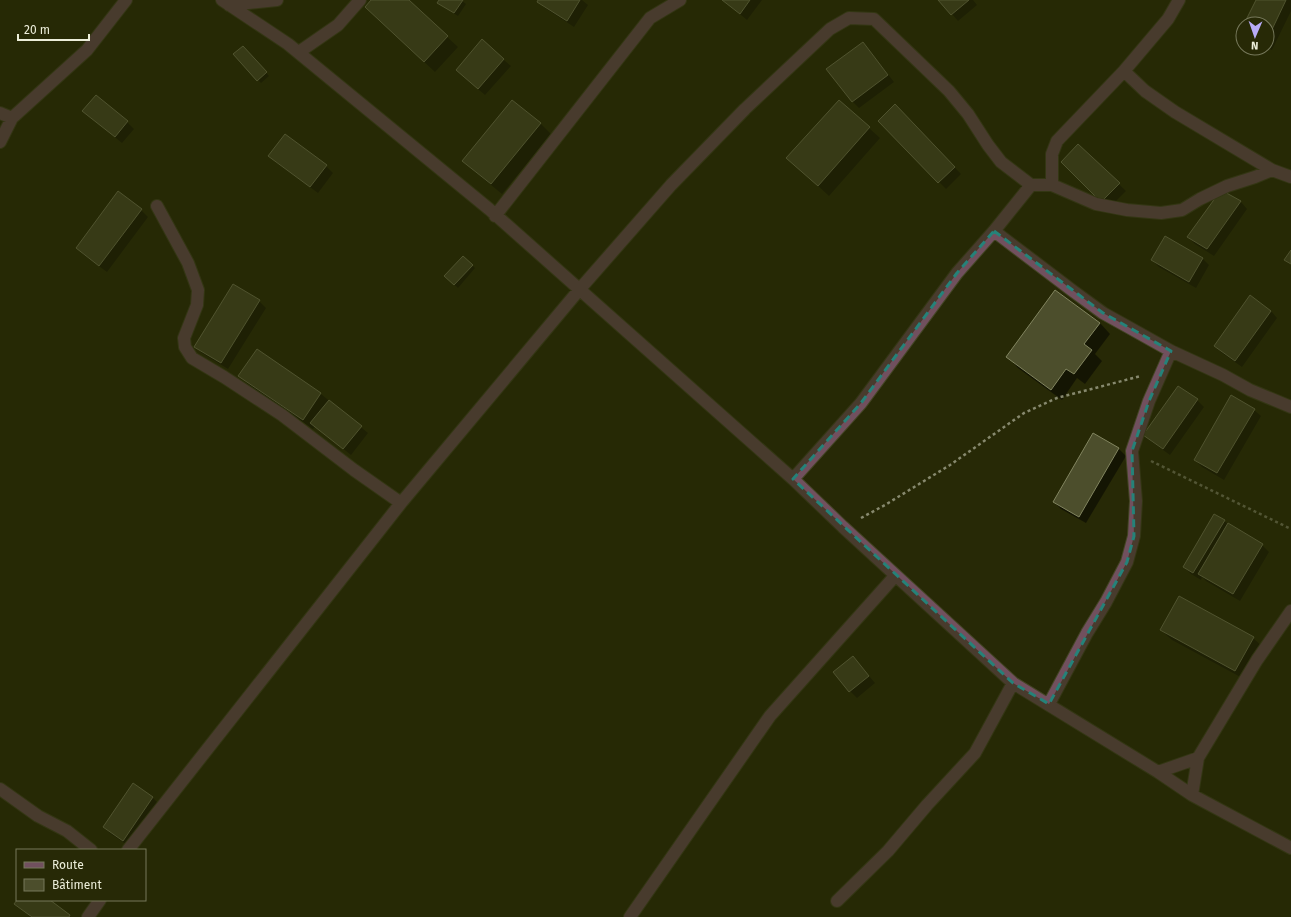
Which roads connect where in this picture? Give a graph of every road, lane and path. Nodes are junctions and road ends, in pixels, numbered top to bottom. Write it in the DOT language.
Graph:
graph roads {
  1 [pos="126,0"];
  2 [pos="277,0"];
  3 [pos="360,0"];
  4 [pos="680,0"];
  5 [pos="1178,0"];
  6 [pos="225,3"];
  7 [pos="299,52"];
  8 [pos="1124,71"];
  9 [pos="0,113"];
  10 [pos="12,118"];
  11 [pos="0,142"];
  12 [pos="1272,170"];
  13 [pos="1291,177"];
  14 [pos="1031,185"];
  15 [pos="1052,185"];
  16 [pos="157,206"];
  17 [pos="495,216"];
  18 [pos="994,231"];
  19 [pos="579,290"];
  20 [pos="1171,351"];
  21 [pos="1163,370"];
  22 [pos="1291,407"];
  23 [pos="1132,451"];
  24 [pos="793,480"];
  25 [pos="401,503"];
  26 [pos="843,528"];
  27 [pos="1291,529"];
  28 [pos="895,576"];
  29 [pos="1291,611"];
  30 [pos="1013,682"];
  31 [pos="1049,704"];
  32 [pos="1198,758"];
  33 [pos="1158,772"];
  34 [pos="0,789"];
  35 [pos="1192,795"];
  36 [pos="1291,848"];
  37 [pos="90,849"];
  38 [pos="129,849"];
  39 [pos="99,901"];
  40 [pos="837,901"];
  41 [pos="88,917"];
  42 [pos="630,917"];
  1 -- 10 [label="street"];
  2 -- 6 [label="street"];
  3 -- 7 [label="street"];
  4 -- 17 [label="street"];
  5 -- 8 [label="street"];
  6 -- 7 [label="street"];
  7 -- 17 [label="street"];
  8 -- 12 [label="street"];
  8 -- 15 [label="street"];
  9 -- 10 [label="street"];
  10 -- 11 [label="street"];
  12 -- 13 [label="street"];
  12 -- 15 [label="street"];
  14 -- 15 [label="street"];
  14 -- 18 [label="street"];
  14 -- 19 [label="street"];
  16 -- 25 [label="street"];
  17 -- 19 [label="street"];
  18 -- 20 [label="street"];
  18 -- 24 [label="street"];
  19 -- 24 [label="street"];
  19 -- 25 [label="street"];
  20 -- 21 [label="street"];
  20 -- 22 [label="street"];
  21 -- 23 [label="street"];
  21 -- 26 [label="path"];
  23 -- 27 [label="path"];
  23 -- 31 [label="street"];
  24 -- 26 [label="street"];
  25 -- 38 [label="street"];
  26 -- 28 [label="street"];
  28 -- 30 [label="street"];
  28 -- 42 [label="street"];
  29 -- 32 [label="street"];
  30 -- 31 [label="street"];
  30 -- 40 [label="street"];
  31 -- 33 [label="street"];
  32 -- 33 [label="street"];
  32 -- 35 [label="street"];
  33 -- 35 [label="street"];
  34 -- 37 [label="street"];
  35 -- 36 [label="street"];
  39 -- 41 [label="street"];
}
